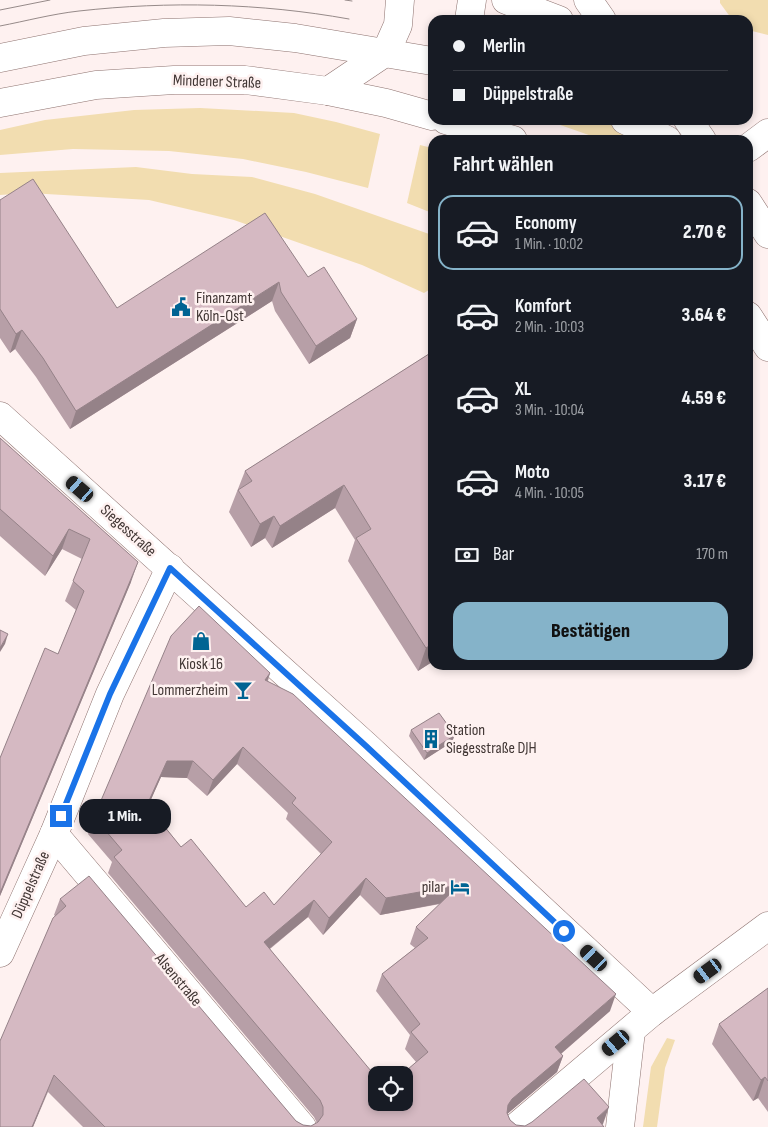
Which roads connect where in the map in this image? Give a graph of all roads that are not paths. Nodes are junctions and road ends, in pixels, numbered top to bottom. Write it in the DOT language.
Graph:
graph roads {
  1 [pos="400,0"];
  2 [pos="472,0"];
  3 [pos="506,0"];
  4 [pos="588,0"];
  5 [pos="470,15"];
  6 [pos="546,15"];
  7 [pos="598,15"];
  8 [pos="386,52"];
  9 [pos="0,58"];
  10 [pos="428,60"];
  11 [pos="328,91"];
  12 [pos="0,103"];
  13 [pos="428,114"];
  14 [pos="465,125"];
  15 [pos="635,125"];
  16 [pos="768,133"];
  17 [pos="497,135"];
  18 [pos="656,135"];
  19 [pos="753,144"];
  20 [pos="753,324"];
  21 [pos="768,348"];
  22 [pos="0,416"];
  23 [pos="170,568"];
  24 [pos="54,834"];
  25 [pos="768,926"];
  26 [pos="0,953"];
  27 [pos="652,1012"];
  28 [pos="631,1031"];
  29 [pos="302,1127"];
  30 [pos="516,1127"];
  31 [pos="620,1127"];
  1 -- 8 [label="street"];
  2 -- 5 [label="street"];
  3 -- 6 [label="street"];
  4 -- 7 [label="street"];
  8 -- 9 [label="street"];
  8 -- 10 [label="street"];
  8 -- 11 [label="street"];
  11 -- 12 [label="street, Mindener Straße"];
  11 -- 13 [label="street, Mindener Straße"];
  14 -- 17 [label="street, Mindener Straße"];
  15 -- 18 [label="street"];
  16 -- 19 [label="street"];
  20 -- 21 [label="street"];
  22 -- 23 [label="street, Siegesstraße"];
  23 -- 24 [label="street, Düppelstraße"];
  23 -- 27 [label="street, Siegesstraße"];
  24 -- 26 [label="street, Düppelstraße"];
  24 -- 29 [label="street, Alsenstraße"];
  25 -- 27 [label="street"];
  27 -- 28 [label="street"];
  28 -- 30 [label="street"];
  28 -- 31 [label="street"];
}
